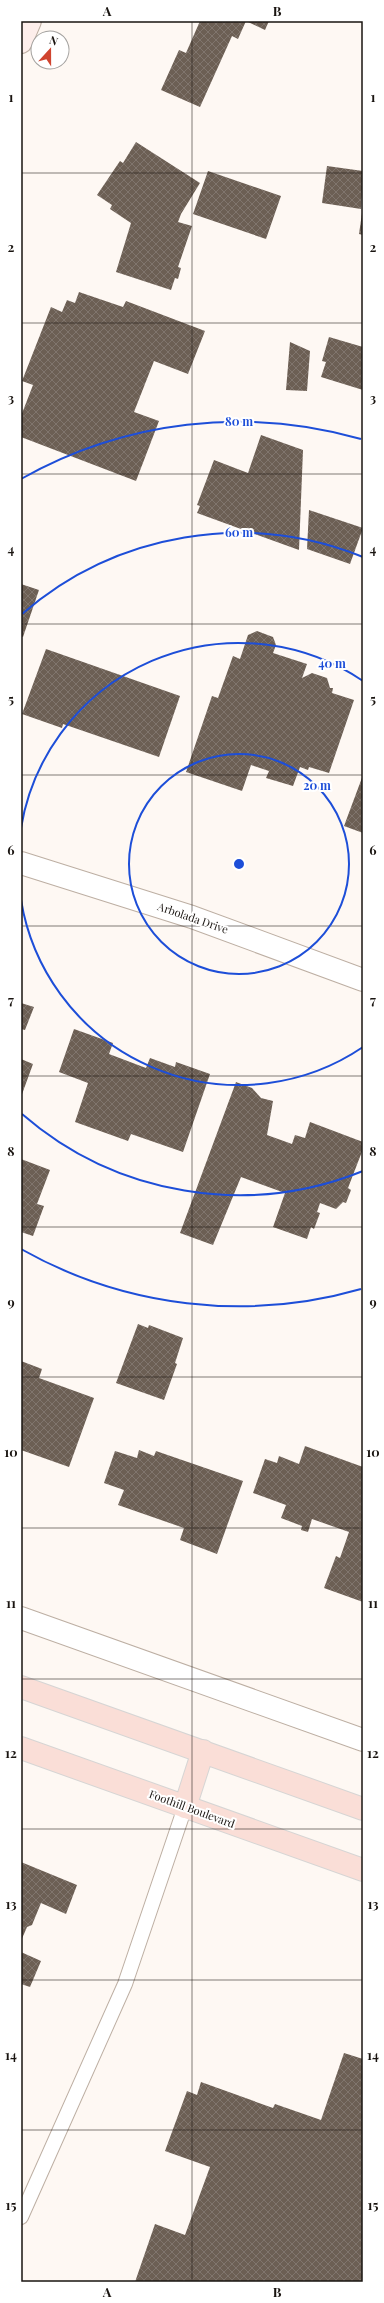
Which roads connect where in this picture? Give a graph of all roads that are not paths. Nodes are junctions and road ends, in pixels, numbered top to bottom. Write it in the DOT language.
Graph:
graph roads {
  1 [pos="30,21"];
  2 [pos="21,42"];
  3 [pos="21,863"];
  4 [pos="363,980"];
  5 [pos="21,1618"];
  6 [pos="21,1687"];
  7 [pos="363,1740"];
  8 [pos="21,1748"];
  9 [pos="203,1751"];
  10 [pos="185,1807"];
  11 [pos="363,1809"];
  12 [pos="363,1870"];
  13 [pos="21,2217"];
  1 -- 2 [label="street"];
  3 -- 4 [label="street, Arbolada Drive"];
  5 -- 7 [label="street"];
  6 -- 9 [label="main road"];
  8 -- 10 [label="main road, Foothill Boulevard"];
  9 -- 10 [label="main road"];
  9 -- 11 [label="main road"];
  10 -- 12 [label="main road, Foothill Boulevard"];
  10 -- 13 [label="lane"];
}
